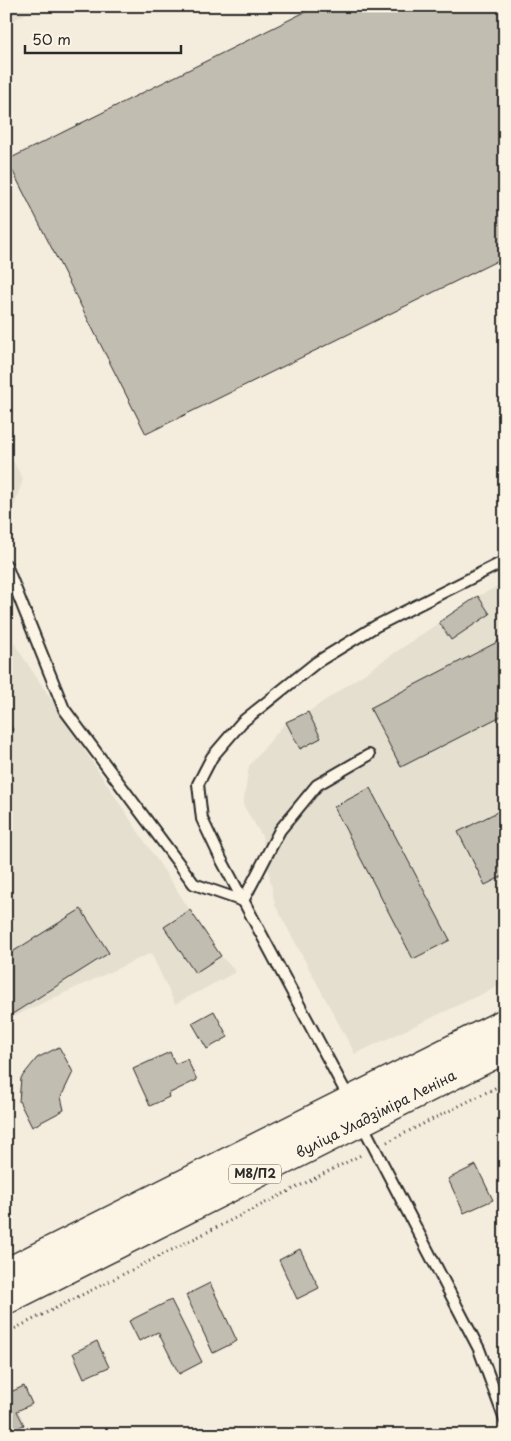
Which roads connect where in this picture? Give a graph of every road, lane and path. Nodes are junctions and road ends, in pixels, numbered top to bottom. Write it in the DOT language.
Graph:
graph roads {
  1 [pos="505,561"];
  2 [pos="6,565"];
  3 [pos="369,755"];
  4 [pos="243,901"];
  5 [pos="505,1023"];
  6 [pos="505,1049"];
  7 [pos="505,1083"];
  8 [pos="355,1111"];
  9 [pos="374,1149"];
  10 [pos="6,1273"];
  11 [pos="6,1300"];
  12 [pos="6,1333"];
  13 [pos="505,1420"];
  1 -- 4 [label="lane"];
  2 -- 4 [label="lane"];
  3 -- 4 [label="lane"];
  4 -- 8 [label="lane"];
  5 -- 8 [label="main road, вуліца Уладзіміра Леніна / М8/П2"];
  6 -- 8 [label="main road, вуліца Уладзіміра Леніна / М8/П2"];
  7 -- 9 [label="path"];
  8 -- 9 [label="lane"];
  8 -- 10 [label="main road, вуліца Уладзіміра Леніна / М8/П2"];
  8 -- 11 [label="main road, вуліца Уладзіміра Леніна / М8/П2"];
  9 -- 12 [label="path"];
  9 -- 13 [label="lane"];
}
